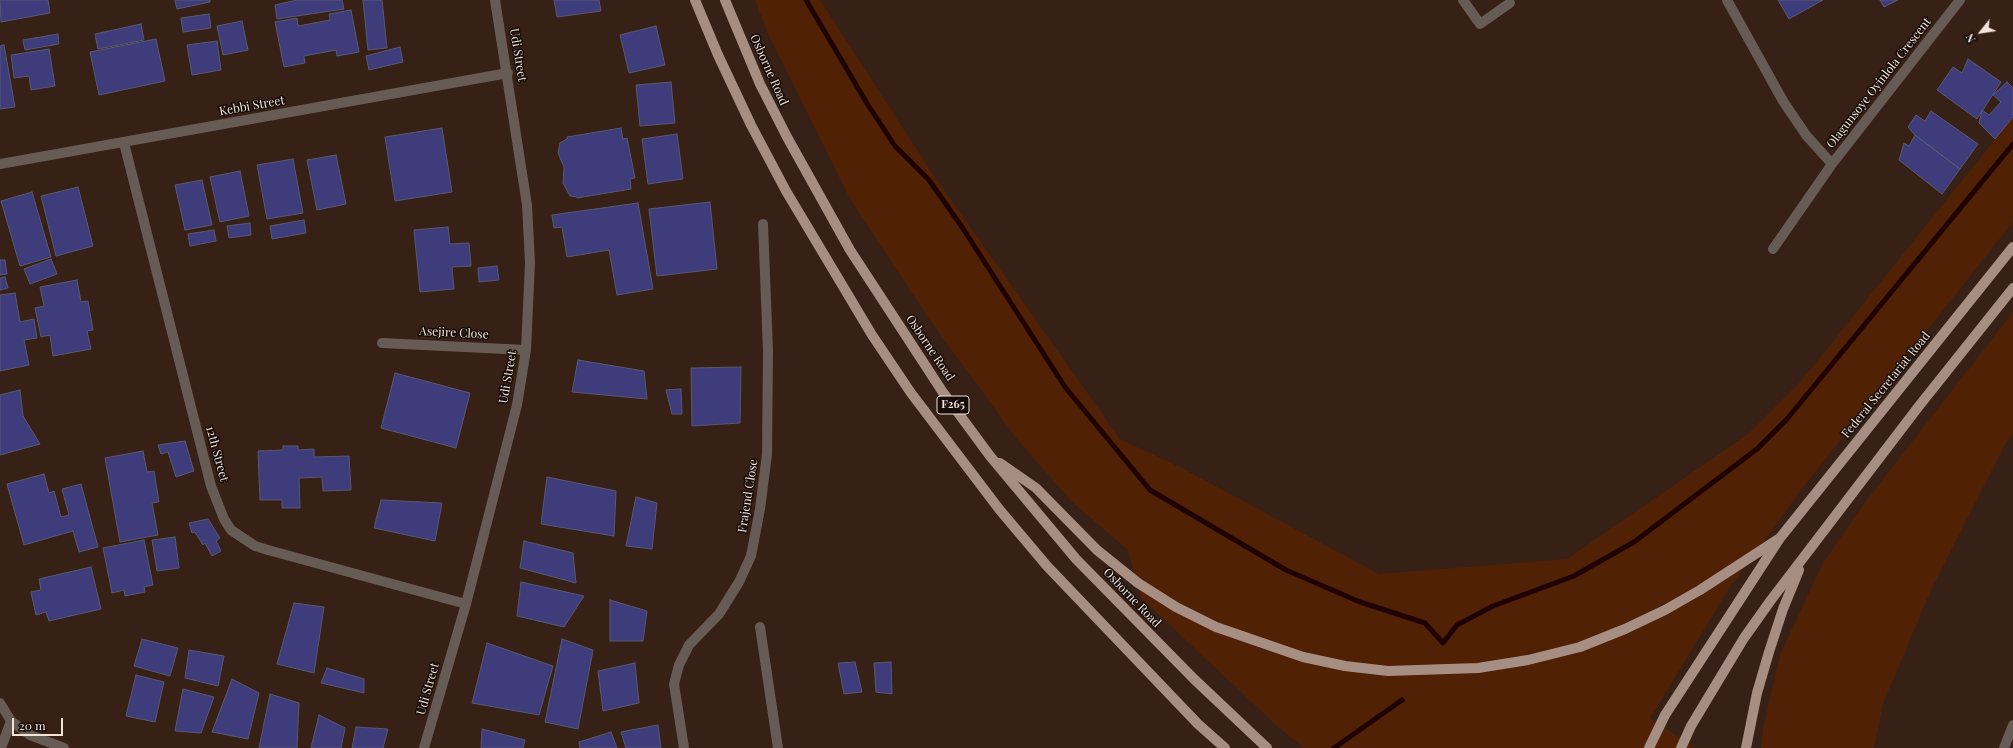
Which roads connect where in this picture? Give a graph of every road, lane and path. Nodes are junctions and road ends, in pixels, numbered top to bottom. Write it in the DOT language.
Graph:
graph roads {
  1 [pos="495,0"];
  2 [pos="695,0"];
  3 [pos="725,0"];
  4 [pos="1463,0"];
  5 [pos="1726,0"];
  6 [pos="1960,0"];
  7 [pos="1510,4"];
  8 [pos="508,73"];
  9 [pos="124,142"];
  10 [pos="0,164"];
  11 [pos="1832,164"];
  12 [pos="763,224"];
  13 [pos="2013,247"];
  14 [pos="1772,249"];
  15 [pos="2013,288"];
  16 [pos="382,343"];
  17 [pos="526,350"];
  18 [pos="990,456"];
  19 [pos="1780,538"];
  20 [pos="1804,557"];
  21 [pos="466,604"];
  22 [pos="760,627"];
  23 [pos="0,703"];
  24 [pos="11,721"];
  25 [pos="2013,725"];
  26 [pos="2,748"];
  27 [pos="64,748"];
  28 [pos="424,748"];
  29 [pos="684,748"];
  30 [pos="778,748"];
  31 [pos="1224,748"];
  32 [pos="1266,748"];
  33 [pos="1649,748"];
  34 [pos="1681,748"];
  35 [pos="1746,748"];
  36 [pos="2004,748"];
  1 -- 8 [label="street, Udi Street"];
  2 -- 31 [label="main road, F265"];
  3 -- 18 [label="main road, Osborne Road / F265"];
  4 -- 7 [label="street"];
  5 -- 11 [label="street"];
  6 -- 11 [label="street, Olagunsoye Oyinlola Crescent"];
  8 -- 9 [label="street, Kebbi Street"];
  8 -- 17 [label="street, Udi Street"];
  9 -- 10 [label="street, Kebbi Street"];
  9 -- 21 [label="street, 12th Street"];
  11 -- 14 [label="street, Olagunsoye Oyinlola Crescent"];
  12 -- 29 [label="street, Frajend Close"];
  13 -- 19 [label="main road, Federal Secretariat Road"];
  15 -- 20 [label="main road"];
  16 -- 17 [label="street, Asejire Close"];
  17 -- 21 [label="street, Udi Street"];
  18 -- 19 [label="main road"];
  18 -- 32 [label="main road, Osborne Road / F265"];
  19 -- 33 [label="main road"];
  20 -- 34 [label="main road"];
  20 -- 35 [label="main road"];
  21 -- 28 [label="street, Udi Street"];
  22 -- 30 [label="street"];
  23 -- 24 [label="street"];
  24 -- 26 [label="street"];
  24 -- 27 [label="street"];
  25 -- 36 [label="street"];
}
